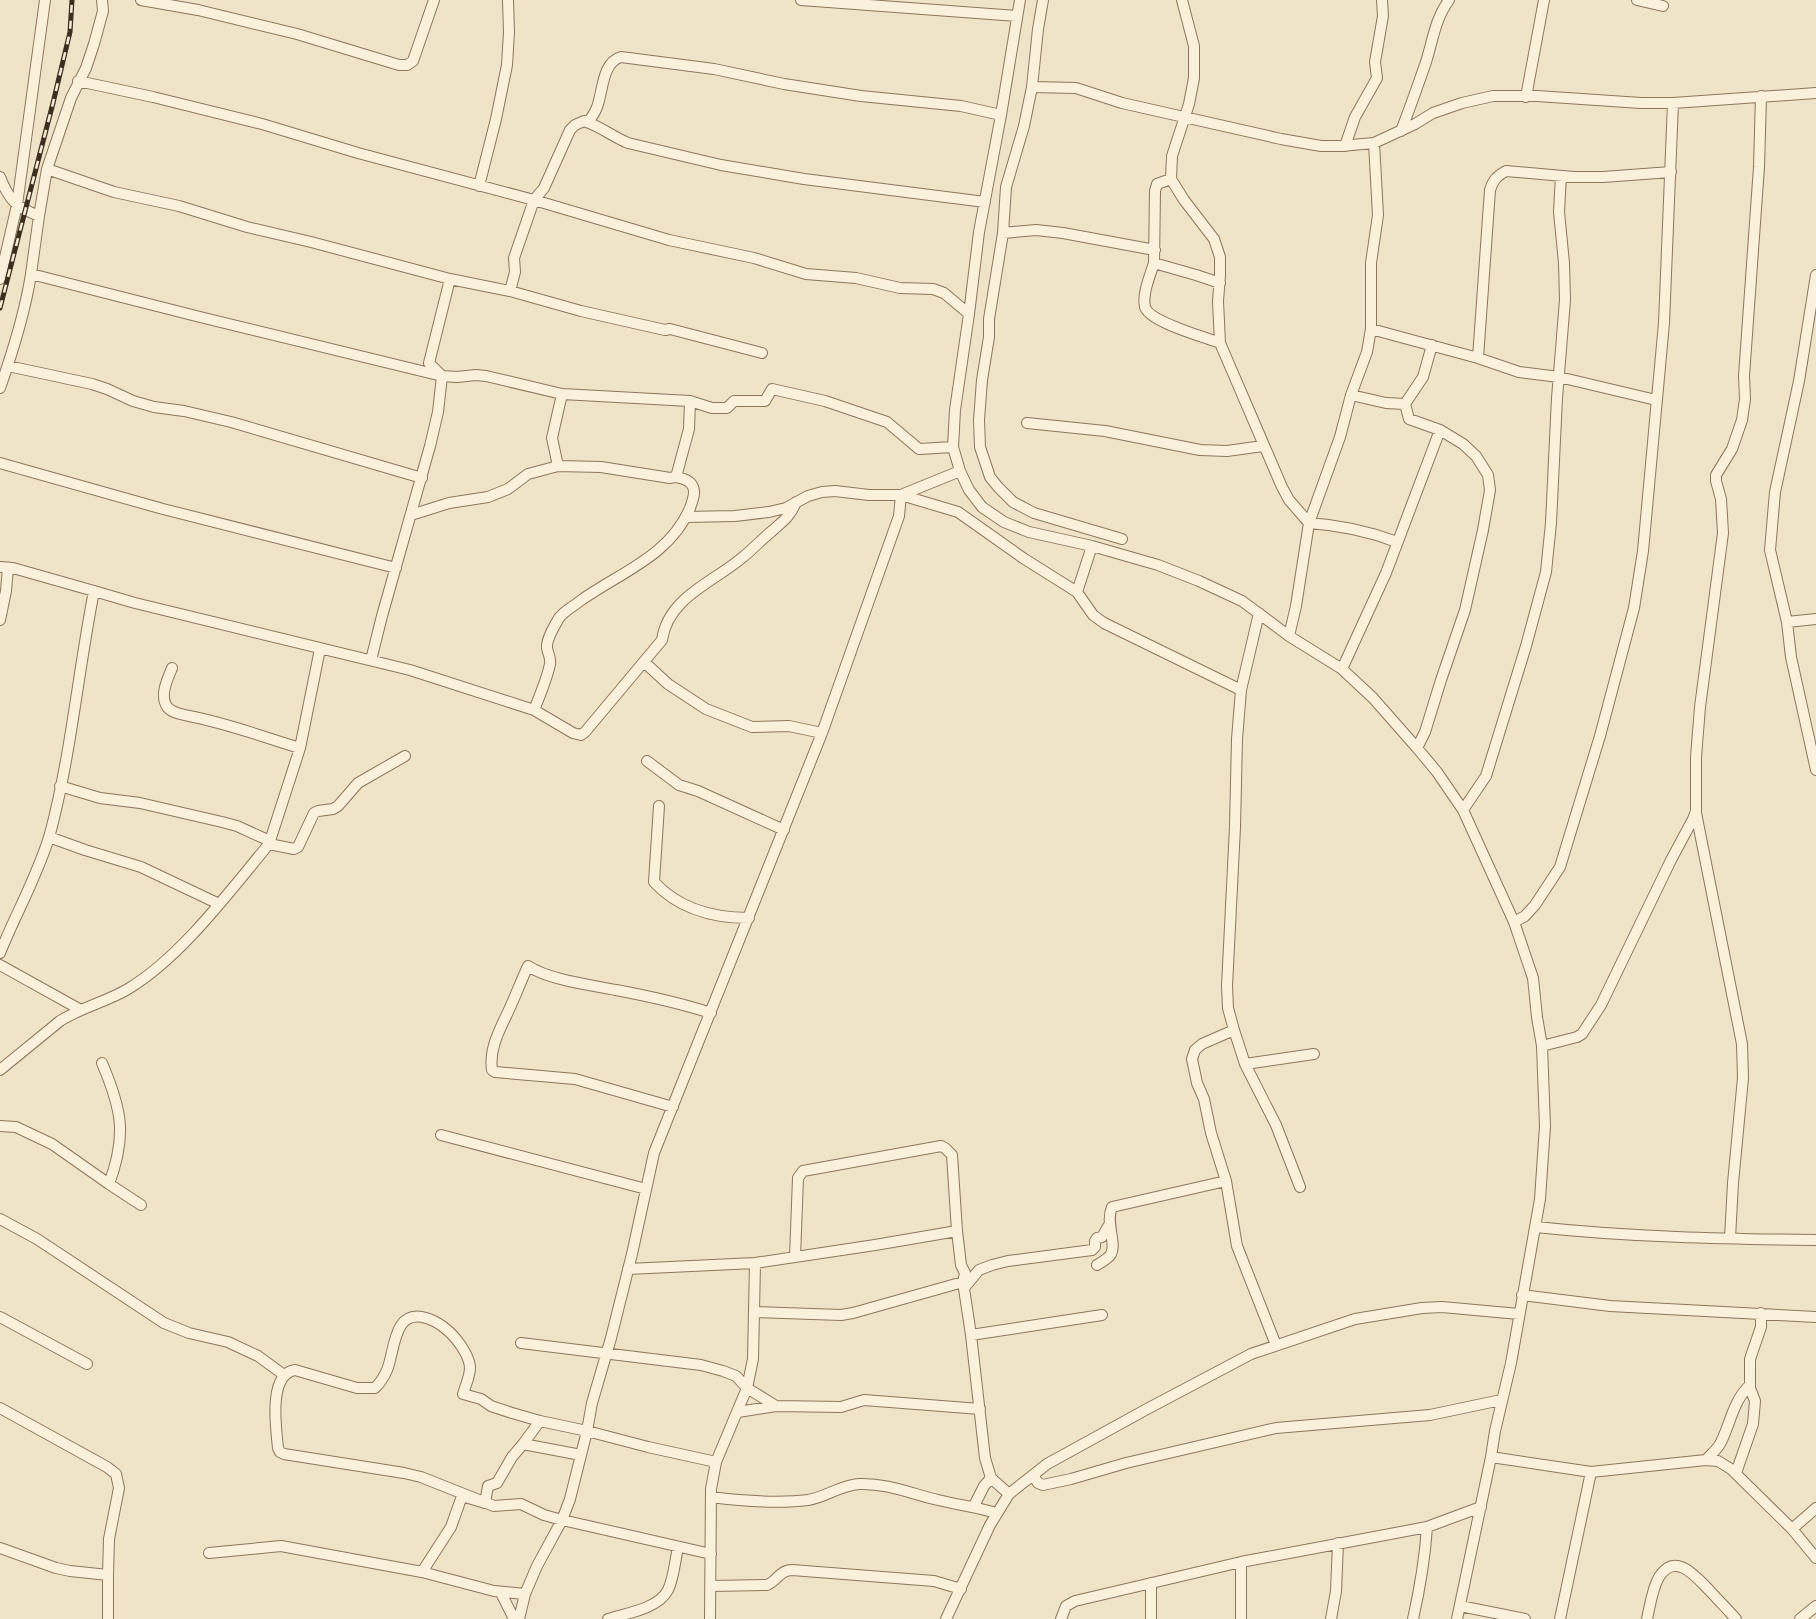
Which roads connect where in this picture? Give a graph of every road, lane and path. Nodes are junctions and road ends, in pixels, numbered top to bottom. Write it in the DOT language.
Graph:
graph roads {
  1 [pos="45,0"];
  2 [pos="102,0"];
  3 [pos="141,0"];
  4 [pos="434,0"];
  5 [pos="508,0"];
  6 [pos="801,0"];
  7 [pos="1020,0"];
  8 [pos="1043,0"];
  9 [pos="1182,0"];
  10 [pos="1382,0"];
  11 [pos="1449,0"];
  12 [pos="1544,0"];
  13 [pos="1637,0"];
  14 [pos="1663,6"];
  15 [pos="1017,16"];
  16 [pos="78,82"];
  17 [pos="1032,87"];
  18 [pos="1816,93"];
  19 [pos="1761,96"];
  20 [pos="1526,97"];
  21 [pos="1673,103"];
  22 [pos="1001,115"];
  23 [pos="1185,117"];
  24 [pos="588,122"];
  25 [pos="1401,131"];
  26 [pos="1374,143"];
  27 [pos="1345,146"];
  28 [pos="47,169"];
  29 [pos="1671,172"];
  30 [pos="1561,176"];
  31 [pos="0,177"];
  32 [pos="1171,179"];
  33 [pos="480,186"];
  34 [pos="534,200"];
  35 [pos="985,202"];
  36 [pos="17,205"];
  37 [pos="39,216"];
  38 [pos="1003,233"];
  39 [pos="1155,250"];
  40 [pos="1154,263"];
  41 [pos="31,274"];
  42 [pos="1816,275"];
  43 [pos="0,279"];
  44 [pos="450,279"];
  45 [pos="1220,284"];
  46 [pos="510,291"];
  47 [pos="969,314"];
  48 [pos="1371,329"];
  49 [pos="1220,343"];
  50 [pos="1432,345"];
  51 [pos="762,353"];
  52 [pos="1478,358"];
  53 [pos="8,366"];
  54 [pos="442,376"];
  55 [pos="1559,377"];
  56 [pos="0,388"];
  57 [pos="562,394"];
  58 [pos="1351,395"];
  59 [pos="1656,400"];
  60 [pos="690,401"];
  61 [pos="1405,404"];
  62 [pos="1027,423"];
  63 [pos="1440,430"];
  64 [pos="1263,446"];
  65 [pos="953,447"];
  66 [pos="0,463"];
  67 [pos="558,466"];
  68 [pos="960,471"];
  69 [pos="676,477"];
  70 [pos="422,478"];
  71 [pos="901,495"];
  72 [pos="796,502"];
  73 [pos="411,515"];
  74 [pos="686,517"];
  75 [pos="1309,523"];
  76 [pos="1122,539"];
  77 [pos="1397,541"];
  78 [pos="1092,546"];
  79 [pos="4,567"];
  80 [pos="396,568"];
  81 [pos="94,591"];
  82 [pos="1077,592"];
  83 [pos="1259,613"];
  84 [pos="1816,619"];
  85 [pos="0,620"];
  86 [pos="1787,622"];
  87 [pos="1289,636"];
  88 [pos="320,649"];
  89 [pos="371,660"];
  90 [pos="644,662"];
  91 [pos="172,668"];
  92 [pos="1342,669"];
  93 [pos="1241,690"];
  94 [pos="534,710"];
  95 [pos="822,733"];
  96 [pos="300,748"];
  97 [pos="1417,748"];
  98 [pos="405,756"];
  99 [pos="647,761"];
  100 [pos="1816,770"];
  101 [pos="60,786"];
  102 [pos="659,806"];
  103 [pos="1463,810"];
  104 [pos="1696,811"];
  105 [pos="784,830"];
  106 [pos="49,837"];
  107 [pos="270,842"];
  108 [pos="219,904"];
  109 [pos="749,918"];
  110 [pos="1514,922"];
  111 [pos="0,953"];
  112 [pos="0,965"];
  113 [pos="81,1010"];
  114 [pos="711,1013"];
  115 [pos="1234,1030"];
  116 [pos="1542,1046"];
  117 [pos="1314,1054"];
  118 [pos="102,1063"];
  119 [pos="1245,1064"];
  120 [pos="0,1070"];
  121 [pos="673,1107"];
  122 [pos="0,1126"];
  123 [pos="441,1135"];
  124 [pos="1226,1181"];
  125 [pos="109,1184"];
  126 [pos="1300,1187"];
  127 [pos="646,1189"];
  128 [pos="141,1205"];
  129 [pos="0,1219"];
  130 [pos="1110,1225"];
  131 [pos="1536,1227"];
  132 [pos="957,1231"];
  133 [pos="1730,1238"];
  134 [pos="1816,1240"];
  135 [pos="795,1257"];
  136 [pos="755,1263"];
  137 [pos="1097,1265"];
  138 [pos="628,1269"];
  139 [pos="963,1285"];
  140 [pos="1522,1295"];
  141 [pos="754,1312"];
  142 [pos="1761,1313"];
  143 [pos="1519,1314"];
  144 [pos="1102,1315"];
  145 [pos="0,1317"];
  146 [pos="1816,1317"];
  147 [pos="971,1335"];
  148 [pos="521,1343"];
  149 [pos="1276,1345"];
  150 [pos="606,1354"];
  151 [pos="87,1364"];
  152 [pos="284,1375"];
  153 [pos="1750,1385"];
  154 [pos="747,1388"];
  155 [pos="1502,1400"];
  156 [pos="776,1406"];
  157 [pos="0,1408"];
  158 [pos="980,1409"];
  159 [pos="738,1412"];
  160 [pos="540,1421"];
  161 [pos="587,1431"];
  162 [pos="523,1444"];
  163 [pos="580,1455"];
  164 [pos="1491,1457"];
  165 [pos="1706,1460"];
  166 [pos="716,1462"];
  167 [pos="1591,1472"];
  168 [pos="1736,1474"];
  169 [pos="1033,1475"];
  170 [pos="990,1478"];
  171 [pos="1009,1494"];
  172 [pos="711,1497"];
  173 [pos="485,1503"];
  174 [pos="974,1506"];
  175 [pos="1481,1507"];
  176 [pos="1816,1508"];
  177 [pos="996,1513"];
  178 [pos="562,1520"];
  179 [pos="1427,1527"];
  180 [pos="1793,1529"];
  181 [pos="1339,1543"];
  182 [pos="678,1547"];
  183 [pos="0,1548"];
  184 [pos="209,1553"];
  185 [pos="711,1554"];
  186 [pos="1816,1558"];
  187 [pos="1241,1562"];
  188 [pos="422,1572"];
  189 [pos="108,1575"];
  190 [pos="1151,1583"];
  191 [pos="711,1586"];
  192 [pos="961,1588"];
  193 [pos="501,1593"];
  194 [pos="525,1594"];
  195 [pos="1816,1605"];
  196 [pos="1460,1606"];
  197 [pos="108,1619"];
  198 [pos="517,1619"];
  199 [pos="608,1619"];
  200 [pos="710,1619"];
  201 [pos="946,1619"];
  202 [pos="1061,1619"];
  203 [pos="1151,1619"];
  204 [pos="1241,1619"];
  205 [pos="1331,1619"];
  206 [pos="1413,1619"];
  207 [pos="1457,1619"];
  208 [pos="1525,1619"];
  209 [pos="1560,1619"];
  210 [pos="1647,1619"];
  211 [pos="1736,1619"];
  212 [pos="1800,1619"];
  1 -- 36 [label="street"];
  2 -- 16 [label="street"];
  3 -- 4 [label="street"];
  5 -- 33 [label="street"];
  6 -- 15 [label="street"];
  7 -- 15 [label="street"];
  8 -- 17 [label="street"];
  9 -- 23 [label="street"];
  10 -- 27 [label="street"];
  11 -- 25 [label="street"];
  12 -- 20 [label="street"];
  13 -- 14 [label="street"];
  15 -- 22 [label="street"];
  16 -- 28 [label="street"];
  16 -- 33 [label="street"];
  17 -- 23 [label="street"];
  17 -- 38 [label="street"];
  18 -- 19 [label="street"];
  19 -- 21 [label="street"];
  19 -- 104 [label="street"];
  20 -- 21 [label="street"];
  20 -- 25 [label="street"];
  21 -- 29 [label="street"];
  22 -- 24 [label="street"];
  22 -- 35 [label="street"];
  23 -- 27 [label="street"];
  23 -- 32 [label="street"];
  24 -- 34 [label="street"];
  24 -- 35 [label="street"];
  25 -- 26 [label="street"];
  26 -- 27 [label="street"];
  26 -- 48 [label="street"];
  28 -- 37 [label="street"];
  28 -- 44 [label="street"];
  29 -- 30 [label="street"];
  29 -- 59 [label="street"];
  30 -- 52 [label="street"];
  30 -- 55 [label="street"];
  31 -- 36 [label="street"];
  32 -- 39 [label="street"];
  32 -- 45 [label="street"];
  33 -- 34 [label="street"];
  34 -- 46 [label="street"];
  34 -- 47 [label="street"];
  35 -- 47 [label="street"];
  36 -- 37 [label="street"];
  36 -- 43 [label="street"];
  37 -- 41 [label="street"];
  38 -- 39 [label="street"];
  38 -- 76 [label="street"];
  39 -- 40 [label="street"];
  40 -- 45 [label="street"];
  40 -- 49 [label="street"];
  41 -- 53 [label="street"];
  41 -- 54 [label="street"];
  42 -- 86 [label="street"];
  44 -- 46 [label="street"];
  44 -- 54 [label="street"];
  45 -- 49 [label="street"];
  46 -- 51 [label="street"];
  47 -- 65 [label="street"];
  48 -- 50 [label="street"];
  48 -- 58 [label="street"];
  49 -- 64 [label="street"];
  50 -- 52 [label="street"];
  50 -- 61 [label="street"];
  52 -- 55 [label="street"];
  53 -- 56 [label="street"];
  53 -- 70 [label="street"];
  54 -- 57 [label="street"];
  54 -- 70 [label="street"];
  55 -- 59 [label="street"];
  55 -- 103 [label="street"];
  57 -- 60 [label="street"];
  57 -- 67 [label="street"];
  58 -- 61 [label="street"];
  58 -- 75 [label="street"];
  59 -- 110 [label="street"];
  60 -- 65 [label="street"];
  60 -- 69 [label="street"];
  61 -- 63 [label="street"];
  62 -- 64 [label="street"];
  63 -- 77 [label="street"];
  63 -- 97 [label="street"];
  64 -- 75 [label="street"];
  65 -- 68 [label="street"];
  66 -- 80 [label="street"];
  67 -- 69 [label="street"];
  67 -- 73 [label="street"];
  68 -- 71 [label="street"];
  68 -- 78 [label="street"];
  69 -- 74 [label="street"];
  70 -- 73 [label="street"];
  71 -- 72 [label="street"];
  71 -- 82 [label="street"];
  71 -- 95 [label="street"];
  72 -- 74 [label="street"];
  72 -- 90 [label="street"];
  73 -- 80 [label="street"];
  74 -- 94 [label="street"];
  75 -- 77 [label="street"];
  75 -- 87 [label="street"];
  77 -- 92 [label="street"];
  78 -- 82 [label="street"];
  78 -- 83 [label="street"];
  79 -- 81 [label="street"];
  79 -- 85 [label="street"];
  80 -- 89 [label="street"];
  81 -- 88 [label="street"];
  81 -- 101 [label="street"];
  82 -- 93 [label="street"];
  83 -- 87 [label="street"];
  83 -- 93 [label="street"];
  84 -- 86 [label="street"];
  86 -- 100 [label="street"];
  87 -- 92 [label="street"];
  88 -- 89 [label="street"];
  88 -- 96 [label="street"];
  89 -- 94 [label="street"];
  90 -- 94 [label="street"];
  90 -- 95 [label="street"];
  91 -- 96 [label="street"];
  92 -- 97 [label="street"];
  93 -- 115 [label="street"];
  95 -- 105 [label="street"];
  96 -- 107 [label="street"];
  97 -- 103 [label="street"];
  98 -- 107 [label="street"];
  99 -- 105 [label="street"];
  101 -- 106 [label="street"];
  101 -- 107 [label="street"];
  102 -- 109 [label="street"];
  103 -- 110 [label="street"];
  104 -- 116 [label="street"];
  104 -- 133 [label="street"];
  105 -- 109 [label="street"];
  106 -- 108 [label="street"];
  106 -- 111 [label="street"];
  107 -- 108 [label="street"];
  108 -- 113 [label="street"];
  109 -- 114 [label="street"];
  110 -- 116 [label="street"];
  112 -- 113 [label="street"];
  113 -- 120 [label="street"];
  114 -- 121 [label="street"];
  114 -- 121 [label="street"];
  115 -- 119 [label="street"];
  115 -- 124 [label="street"];
  116 -- 131 [label="street"];
  117 -- 119 [label="street"];
  118 -- 125 [label="street"];
  119 -- 126 [label="street"];
  121 -- 127 [label="street"];
  122 -- 125 [label="street"];
  123 -- 127 [label="street"];
  124 -- 130 [label="street"];
  124 -- 149 [label="street"];
  125 -- 128 [label="street"];
  127 -- 138 [label="street"];
  129 -- 152 [label="street"];
  130 -- 137 [label="street"];
  130 -- 139 [label="street"];
  131 -- 133 [label="street"];
  131 -- 140 [label="street"];
  132 -- 135 [label="street"];
  132 -- 135 [label="street"];
  132 -- 139 [label="street"];
  133 -- 134 [label="street"];
  135 -- 136 [label="street"];
  136 -- 138 [label="street"];
  136 -- 141 [label="street"];
  138 -- 150 [label="street"];
  139 -- 141 [label="street"];
  139 -- 147 [label="street"];
  140 -- 142 [label="street"];
  140 -- 143 [label="street"];
  141 -- 154 [label="street"];
  142 -- 146 [label="street"];
  142 -- 153 [label="street"];
  143 -- 149 [label="street"];
  143 -- 155 [label="street"];
  144 -- 147 [label="street"];
  145 -- 151 [label="street"];
  147 -- 158 [label="street"];
  148 -- 150 [label="street"];
  149 -- 169 [label="street"];
  150 -- 154 [label="street"];
  150 -- 161 [label="street"];
  152 -- 160 [label="street"];
  152 -- 173 [label="street"];
  153 -- 165 [label="street"];
  153 -- 168 [label="street"];
  154 -- 156 [label="street"];
  154 -- 159 [label="street"];
  155 -- 164 [label="street"];
  155 -- 169 [label="street"];
  156 -- 158 [label="street"];
  156 -- 159 [label="street"];
  157 -- 189 [label="street"];
  158 -- 170 [label="street"];
  159 -- 166 [label="street"];
  160 -- 161 [label="street"];
  160 -- 162 [label="street"];
  161 -- 163 [label="street"];
  161 -- 166 [label="street"];
  162 -- 163 [label="street"];
  162 -- 173 [label="street"];
  163 -- 178 [label="street"];
  164 -- 167 [label="street"];
  164 -- 175 [label="street"];
  165 -- 167 [label="street"];
  165 -- 168 [label="street"];
  166 -- 172 [label="street"];
  167 -- 209 [label="street"];
  168 -- 180 [label="street"];
  169 -- 171 [label="street"];
  170 -- 171 [label="street"];
  170 -- 174 [label="street"];
  171 -- 177 [label="street"];
  172 -- 174 [label="street"];
  172 -- 185 [label="street"];
  173 -- 178 [label="street"];
  173 -- 188 [label="street"];
  174 -- 177 [label="street"];
  175 -- 179 [label="street"];
  175 -- 196 [label="street"];
  176 -- 180 [label="street"];
  177 -- 192 [label="street"];
  178 -- 182 [label="street"];
  178 -- 194 [label="street"];
  179 -- 181 [label="street"];
  179 -- 206 [label="street"];
  180 -- 186 [label="street"];
  181 -- 187 [label="street"];
  181 -- 205 [label="street"];
  182 -- 185 [label="street"];
  182 -- 199 [label="street"];
  183 -- 189 [label="street"];
  184 -- 188 [label="street"];
  185 -- 191 [label="street"];
  187 -- 190 [label="street"];
  187 -- 204 [label="street"];
  188 -- 193 [label="street"];
  189 -- 197 [label="street"];
  190 -- 202 [label="street"];
  190 -- 203 [label="street"];
  191 -- 192 [label="street"];
  191 -- 200 [label="street"];
  192 -- 201 [label="street"];
  193 -- 194 [label="street"];
  193 -- 198 [label="street"];
  194 -- 198 [label="street"];
  195 -- 212 [label="street"];
  196 -- 207 [label="street"];
  196 -- 208 [label="street"];
  210 -- 211 [label="street"];
}
